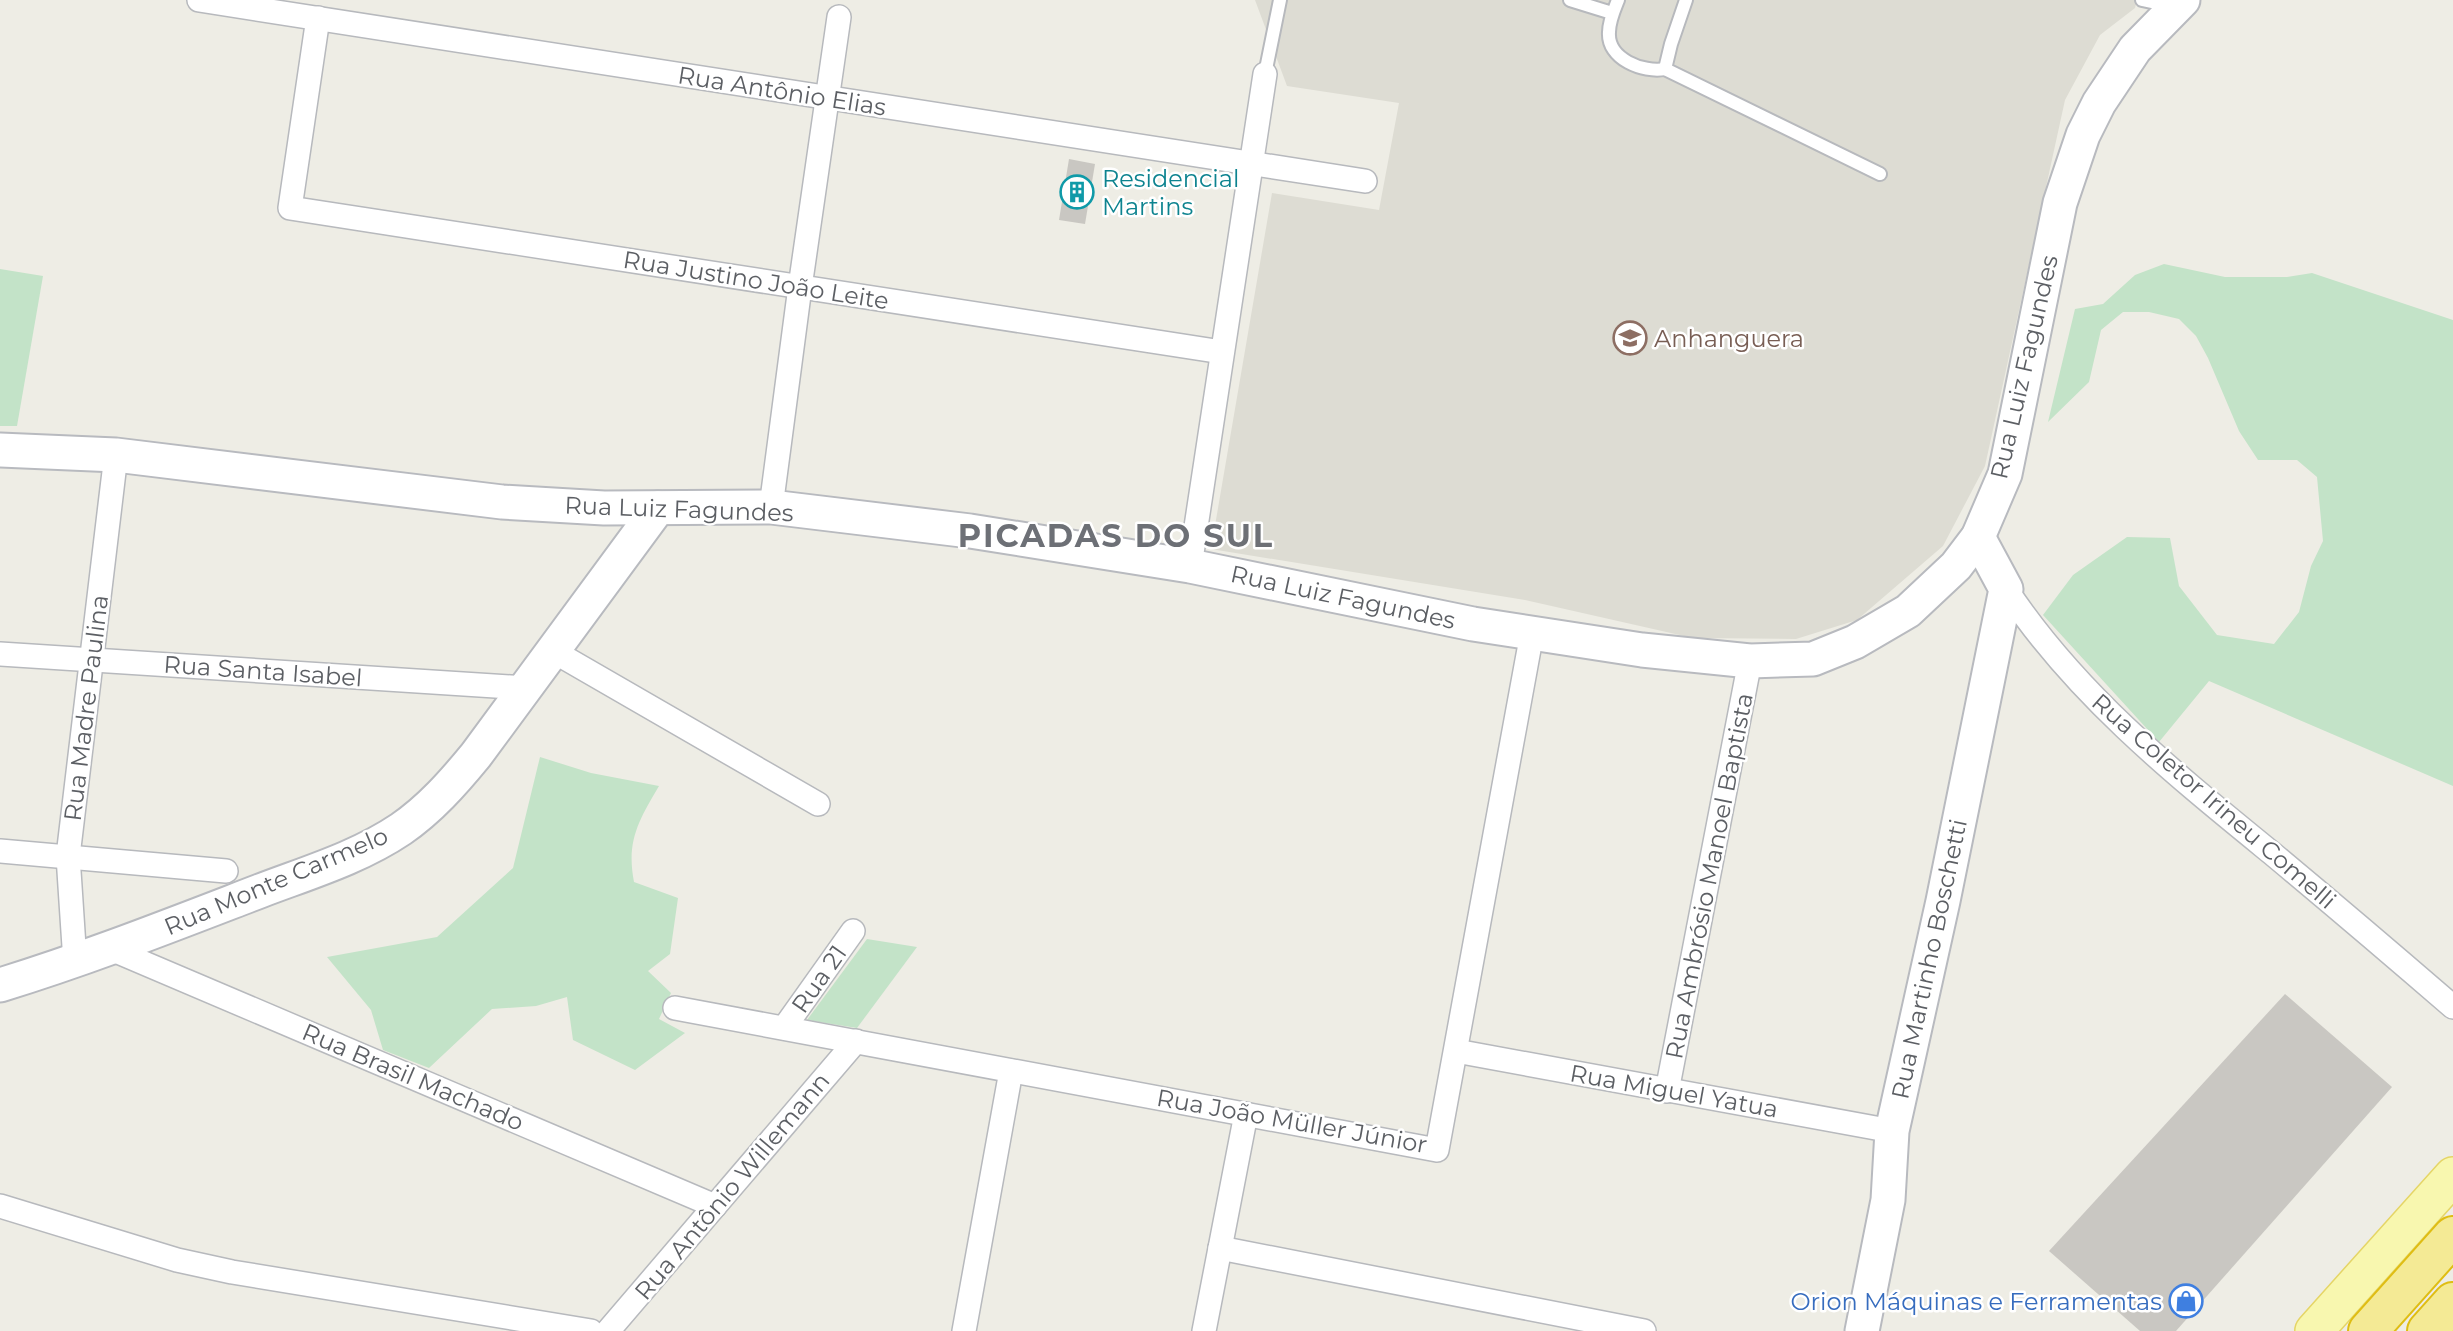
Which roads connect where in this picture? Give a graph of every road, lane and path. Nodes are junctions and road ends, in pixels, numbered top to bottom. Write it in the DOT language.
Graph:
graph roads {
  1 [pos="199,0"];
  2 [pos="1280,0"];
  3 [pos="1570,0"];
  4 [pos="1618,0"];
  5 [pos="1686,0"];
  6 [pos="2142,0"];
  7 [pos="2178,4"];
  8 [pos="1612,13"];
  9 [pos="839,17"];
  10 [pos="318,18"];
  11 [pos="1665,69"];
  12 [pos="1265,74"];
  13 [pos="828,98"];
  14 [pos="1251,164"];
  15 [pos="1880,174"];
  16 [pos="1365,181"];
  17 [pos="800,287"];
  18 [pos="1222,352"];
  19 [pos="2,449"];
  20 [pos="116,455"];
  21 [pos="771,507"];
  22 [pos="658,508"];
  23 [pos="1978,537"];
  24 [pos="1190,566"];
  25 [pos="2006,589"];
  26 [pos="1532,633"];
  27 [pos="553,651"];
  28 [pos="0,654"];
  29 [pos="93,661"];
  30 [pos="1750,661"];
  31 [pos="525,688"];
  32 [pos="818,804"];
  33 [pos="0,851"];
  34 [pos="68,856"];
  35 [pos="226,871"];
  36 [pos="853,930"];
  37 [pos="111,949"];
  38 [pos="75,962"];
  39 [pos="0,985"];
  40 [pos="2453,1007"];
  41 [pos="675,1008"];
  42 [pos="784,1028"];
  43 [pos="856,1041"];
  44 [pos="1455,1051"];
  45 [pos="1011,1071"];
  46 [pos="1667,1091"];
  47 [pos="1246,1114"];
  48 [pos="1892,1130"];
  49 [pos="2453,1176"];
  50 [pos="0,1206"];
  51 [pos="715,1206"];
  52 [pos="2453,1236"];
  53 [pos="1220,1248"];
  54 [pos="2453,1302"];
  55 [pos="591,1331"];
  56 [pos="608,1331"];
  57 [pos="964,1331"];
  58 [pos="1204,1331"];
  59 [pos="1644,1331"];
  60 [pos="1862,1331"];
  61 [pos="2314,1331"];
  62 [pos="2368,1331"];
  63 [pos="2427,1331"];
  1 -- 10 [label="street, Rua Antônio Elias"];
  2 -- 12 [label="lane"];
  3 -- 8 [label="lane"];
  4 -- 8 [label="lane"];
  5 -- 11 [label="lane"];
  6 -- 7 [label="lane"];
  7 -- 23 [label="main road, Rua Luiz Fagundes"];
  8 -- 11 [label="lane"];
  9 -- 13 [label="street"];
  10 -- 13 [label="street, Rua Antônio Elias"];
  10 -- 17 [label="street, Rua Justino João Leite"];
  11 -- 15 [label="lane"];
  12 -- 14 [label="street"];
  13 -- 14 [label="street, Rua Antônio Elias"];
  13 -- 17 [label="street"];
  14 -- 16 [label="street, Rua Antônio Elias"];
  14 -- 18 [label="street"];
  17 -- 18 [label="street, Rua Justino João Leite"];
  17 -- 21 [label="street"];
  18 -- 24 [label="street"];
  19 -- 20 [label="main road, Rua Luiz Fagundes"];
  20 -- 22 [label="main road, Rua Luiz Fagundes"];
  20 -- 29 [label="street, Rua Madre Paulina"];
  21 -- 22 [label="main road, Rua Luiz Fagundes"];
  21 -- 24 [label="main road, Rua Luiz Fagundes"];
  22 -- 27 [label="main road, Rua Monte Carmelo"];
  23 -- 25 [label="main road, Rua Coletor Irineu Comelli"];
  23 -- 30 [label="main road, Rua Luiz Fagundes"];
  24 -- 26 [label="main road, Rua Luiz Fagundes"];
  25 -- 40 [label="street, Rua Coletor Irineu Comelli"];
  25 -- 48 [label="main road, Rua Martinho Boschetti"];
  26 -- 30 [label="main road, Rua Luiz Fagundes"];
  26 -- 44 [label="street, Rua João Müller Júnior"];
  27 -- 31 [label="main road, Rua Monte Carmelo"];
  27 -- 32 [label="street"];
  28 -- 29 [label="street, Rua Santa Isabel"];
  29 -- 31 [label="street, Rua Santa Isabel"];
  29 -- 34 [label="street, Rua Madre Paulina"];
  30 -- 46 [label="street, Rua Ambrósio Manoel Baptista"];
  31 -- 37 [label="main road, Rua Monte Carmelo"];
  33 -- 34 [label="street"];
  34 -- 35 [label="street"];
  34 -- 38 [label="street, Rua Madre Paulina"];
  36 -- 42 [label="street, Rua 21"];
  37 -- 38 [label="main road, Rua Monte Carmelo"];
  37 -- 51 [label="street, Rua Brasil Machado"];
  38 -- 39 [label="main road, Rua Monte Carmelo"];
  41 -- 42 [label="street, Rua João Müller Júnior"];
  42 -- 43 [label="street, Rua João Müller Júnior"];
  43 -- 45 [label="street, Rua João Müller Júnior"];
  43 -- 51 [label="street, Rua Antônio Willemann"];
  44 -- 46 [label="street, Rua Miguel Yatua"];
  44 -- 47 [label="street, Rua João Müller Júnior"];
  45 -- 47 [label="street, Rua João Müller Júnior"];
  45 -- 57 [label="street"];
  46 -- 48 [label="street, Rua Miguel Yatua"];
  47 -- 53 [label="street"];
  48 -- 60 [label="main road, Rua Martinho Boschetti"];
  49 -- 61 [label="main road"];
  50 -- 55 [label="street"];
  51 -- 56 [label="street, Rua Antônio Willemann"];
  52 -- 62 [label="highway"];
  53 -- 58 [label="street"];
  53 -- 59 [label="street"];
  54 -- 63 [label="highway"];
}
